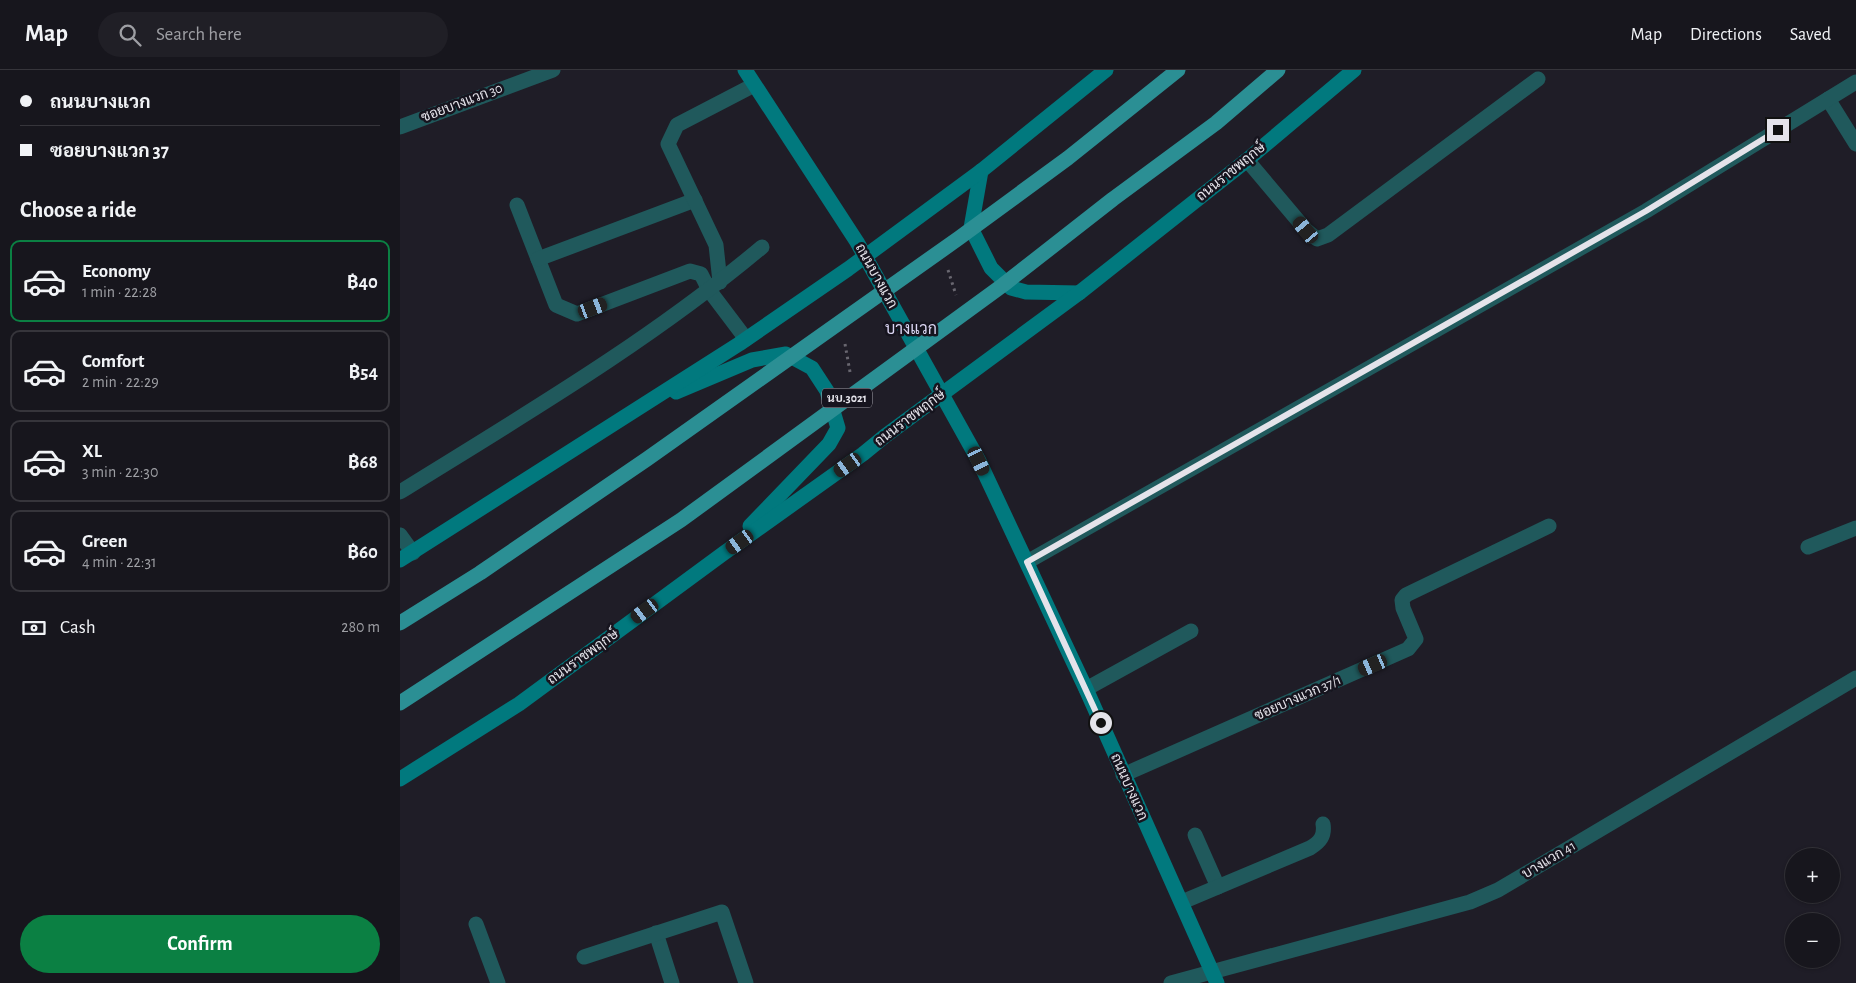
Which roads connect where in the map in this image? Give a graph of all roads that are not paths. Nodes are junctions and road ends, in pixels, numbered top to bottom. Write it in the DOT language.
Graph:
graph roads {
  1 [pos="553,70"];
  2 [pos="745,70"];
  3 [pos="1106,70"];
  4 [pos="1178,70"];
  5 [pos="1278,70"];
  6 [pos="1354,70"];
  7 [pos="1538,79"];
  8 [pos="1856,82"];
  9 [pos="754,85"];
  10 [pos="1828,99"];
  11 [pos="400,127"];
  12 [pos="1856,144"];
  13 [pos="1247,160"];
  14 [pos="981,171"];
  15 [pos="695,200"];
  16 [pos="517,205"];
  17 [pos="762,247"];
  18 [pos="865,257"];
  19 [pos="538,259"];
  20 [pos="715,286"];
  21 [pos="1079,293"];
  22 [pos="746,339"];
  23 [pos="942,393"];
  24 [pos="634,411"];
  25 [pos="400,492"];
  26 [pos="1549,526"];
  27 [pos="1856,528"];
  28 [pos="400,535"];
  29 [pos="1808,547"];
  30 [pos="724,552"];
  31 [pos="406,557"];
  32 [pos="1027,562"];
  33 [pos="400,623"];
  34 [pos="1191,631"];
  35 [pos="1856,678"];
  36 [pos="1086,689"];
  37 [pos="400,703"];
  38 [pos="1123,775"];
  39 [pos="400,779"];
  40 [pos="1323,824"];
  41 [pos="1195,835"];
  42 [pos="1218,887"];
  43 [pos="1182,902"];
  44 [pos="476,924"];
  45 [pos="656,933"];
  46 [pos="584,957"];
  47 [pos="1214,977"];
  48 [pos="498,983"];
  49 [pos="672,983"];
  50 [pos="746,983"];
  51 [pos="1171,983"];
  1 -- 11 [label="street, ซอยบางแวก 30"];
  2 -- 9 [label="main road, ถนนบางแวก"];
  3 -- 14 [label="main road"];
  4 -- 33 [label="main road, bridge"];
  5 -- 37 [label="main road, นบ.3021, bridge"];
  6 -- 13 [label="main road, ถนนราชพฤกษ์"];
  7 -- 13 [label="street"];
  8 -- 10 [label="street"];
  9 -- 15 [label="street"];
  9 -- 18 [label="main road, ถนนบางแวก"];
  10 -- 12 [label="street"];
  10 -- 32 [label="street"];
  13 -- 21 [label="main road, ถนนราชพฤกษ์"];
  14 -- 18 [label="main road"];
  14 -- 21 [label="main road"];
  15 -- 19 [label="street"];
  15 -- 20 [label="street"];
  16 -- 19 [label="street"];
  17 -- 20 [label="street"];
  18 -- 22 [label="main road"];
  18 -- 23 [label="main road, ถนนบางแวก"];
  19 -- 20 [label="street"];
  20 -- 22 [label="street"];
  20 -- 25 [label="street"];
  21 -- 23 [label="main road, ถนนราชพฤกษ์"];
  22 -- 24 [label="main road"];
  23 -- 30 [label="main road, ถนนราชพฤกษ์"];
  23 -- 32 [label="main road, ถนนบางแวก"];
  24 -- 30 [label="main road"];
  24 -- 31 [label="main road"];
  26 -- 38 [label="street, ซอยบางแวก 37/1"];
  27 -- 29 [label="street"];
  28 -- 31 [label="street"];
  30 -- 39 [label="main road, ถนนราชพฤกษ์"];
  32 -- 36 [label="main road, ถนนบางแวก"];
  34 -- 36 [label="street"];
  35 -- 47 [label="street, บางแวก 41"];
  36 -- 38 [label="main road, ถนนบางแวก"];
  38 -- 43 [label="main road, ถนนบางแวก"];
  40 -- 42 [label="street"];
  41 -- 42 [label="street"];
  42 -- 43 [label="street"];
  43 -- 47 [label="main road, ถนนบางแวก"];
  44 -- 48 [label="street"];
  45 -- 46 [label="street"];
  45 -- 49 [label="street"];
  45 -- 50 [label="street"];
  47 -- 51 [label="street, บางแวก 41"];
}
